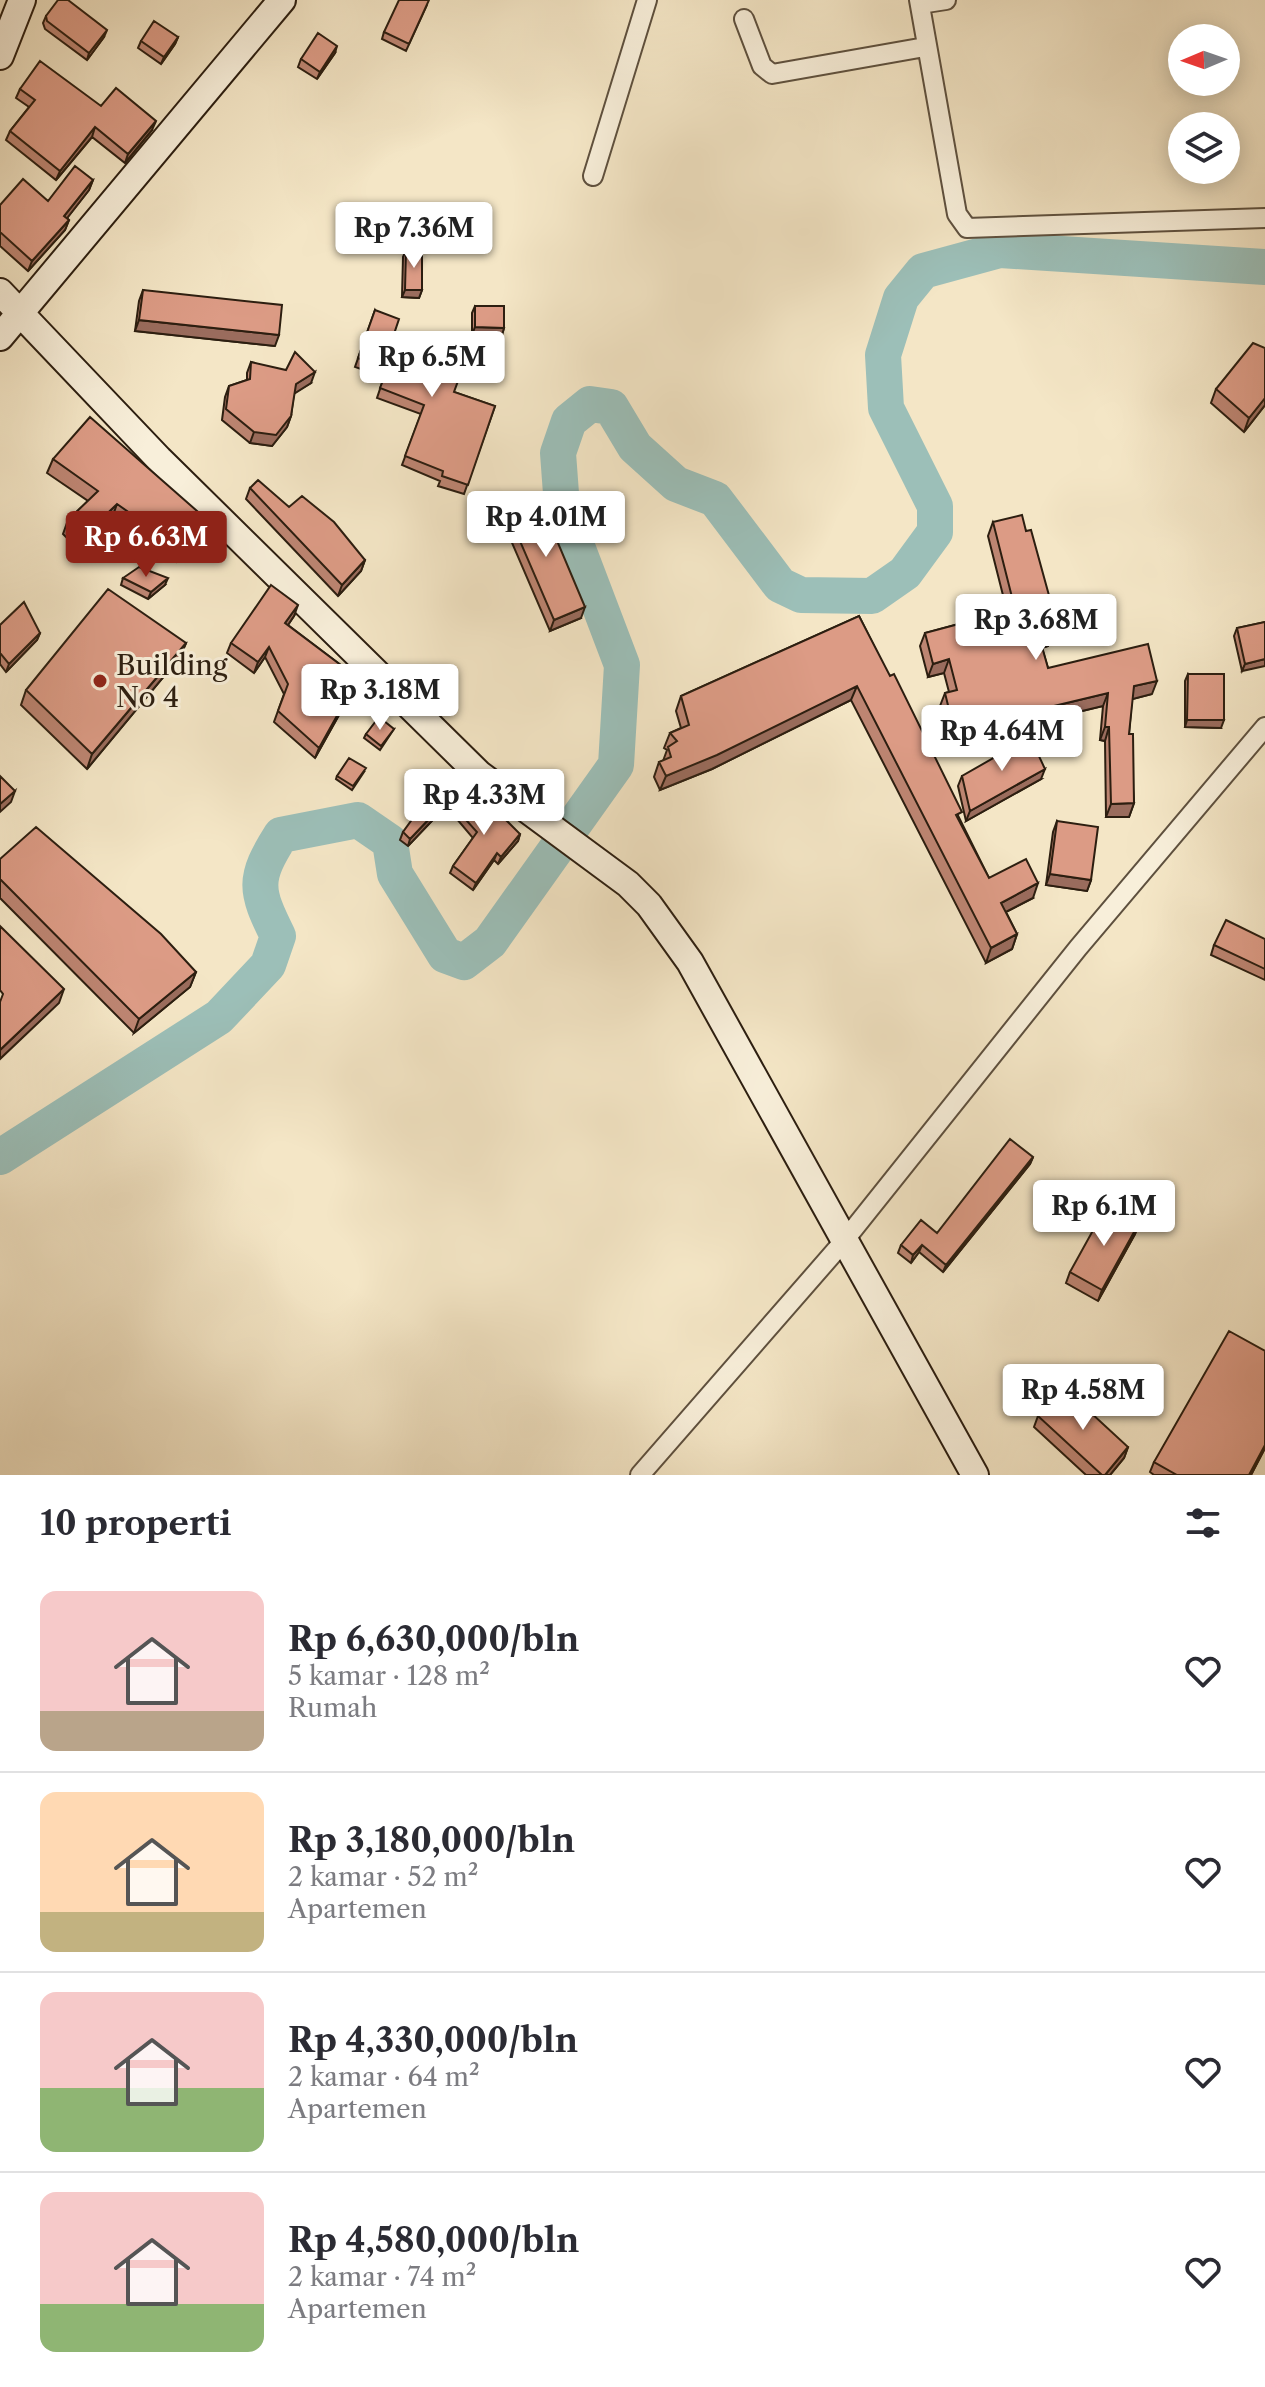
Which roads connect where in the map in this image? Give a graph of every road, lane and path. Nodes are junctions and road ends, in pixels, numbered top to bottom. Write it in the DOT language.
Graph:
graph roads {
  1 [pos="22,0"];
  2 [pos="282,0"];
  3 [pos="647,0"];
  4 [pos="946,0"];
  5 [pos="919,2"];
  6 [pos="744,19"];
  7 [pos="925,47"];
  8 [pos="0,56"];
  9 [pos="593,176"];
  10 [pos="1265,218"];
  11 [pos="0,292"];
  12 [pos="19,313"];
  13 [pos="0,337"];
  14 [pos="1265,727"];
  15 [pos="844,1241"];
  16 [pos="640,1475"];
  17 [pos="975,1475"];
  1 -- 8 [label="street"];
  2 -- 12 [label="street"];
  3 -- 9 [label="street"];
  4 -- 5 [label="street"];
  5 -- 7 [label="street"];
  6 -- 7 [label="street"];
  7 -- 10 [label="street"];
  11 -- 12 [label="street"];
  12 -- 13 [label="street"];
  12 -- 15 [label="street"];
  14 -- 15 [label="street"];
  15 -- 16 [label="street"];
  15 -- 17 [label="street"];
}
